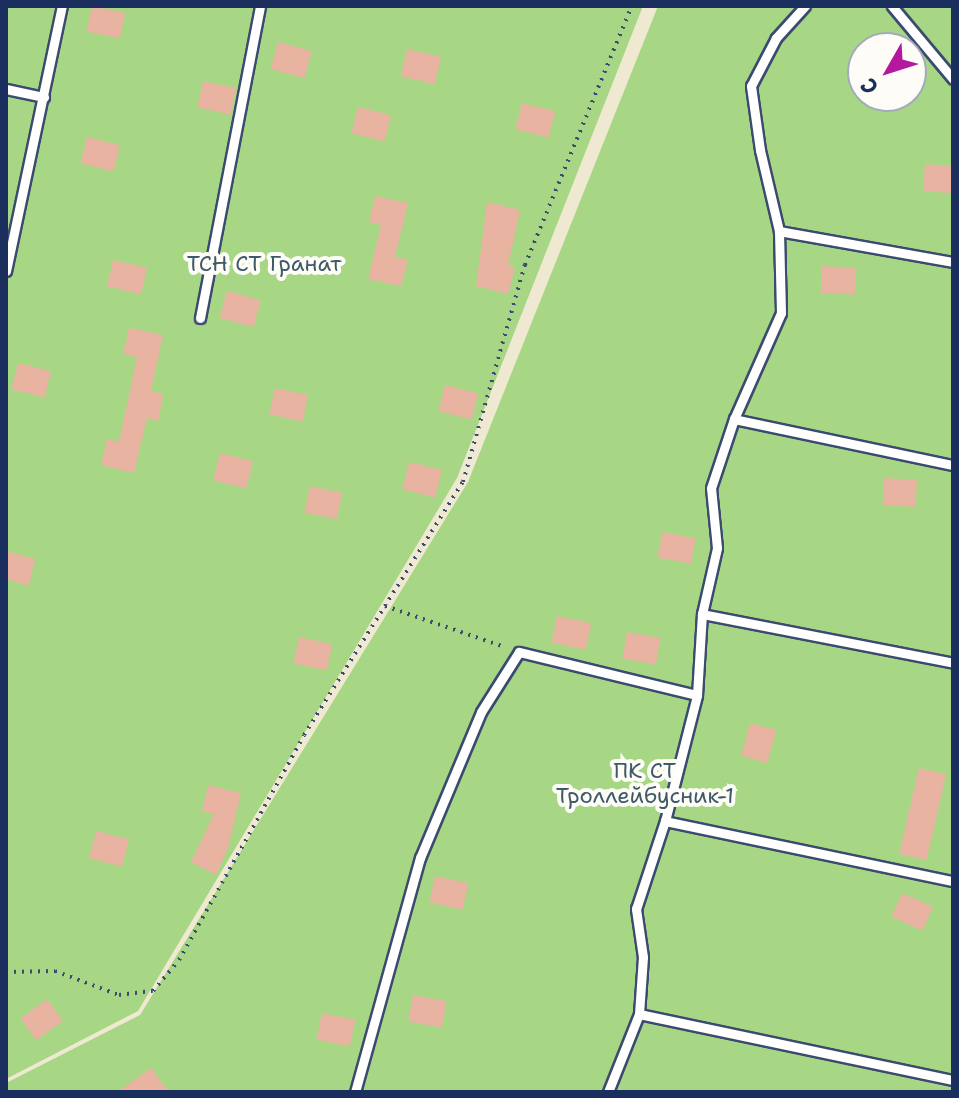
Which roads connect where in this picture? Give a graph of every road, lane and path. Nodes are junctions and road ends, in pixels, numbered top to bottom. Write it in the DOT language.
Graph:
graph roads {
  1 [pos="62,6"];
  2 [pos="260,6"];
  3 [pos="632,6"];
  4 [pos="805,6"];
  5 [pos="892,6"];
  6 [pos="953,79"];
  7 [pos="6,89"];
  8 [pos="44,97"];
  9 [pos="779,231"];
  10 [pos="953,262"];
  11 [pos="6,271"];
  12 [pos="200,318"];
  13 [pos="734,419"];
  14 [pos="953,465"];
  15 [pos="385,606"];
  16 [pos="702,614"];
  17 [pos="519,652"];
  18 [pos="953,663"];
  19 [pos="697,695"];
  20 [pos="665,821"];
  21 [pos="953,881"];
  22 [pos="6,972"];
  23 [pos="639,1014"];
  24 [pos="953,1080"];
  25 [pos="355,1092"];
  26 [pos="608,1092"];
  1 -- 8 [label="lane"];
  2 -- 12 [label="lane"];
  3 -- 15 [label="path"];
  4 -- 9 [label="lane"];
  5 -- 6 [label="lane"];
  7 -- 8 [label="lane"];
  8 -- 11 [label="lane"];
  9 -- 10 [label="lane"];
  9 -- 13 [label="lane"];
  13 -- 14 [label="lane"];
  13 -- 16 [label="lane"];
  15 -- 17 [label="path"];
  15 -- 22 [label="path"];
  16 -- 18 [label="lane"];
  16 -- 19 [label="lane"];
  17 -- 19 [label="lane"];
  17 -- 25 [label="lane"];
  19 -- 20 [label="lane"];
  20 -- 21 [label="lane"];
  20 -- 23 [label="lane"];
  23 -- 24 [label="lane"];
  23 -- 26 [label="lane"];
}
